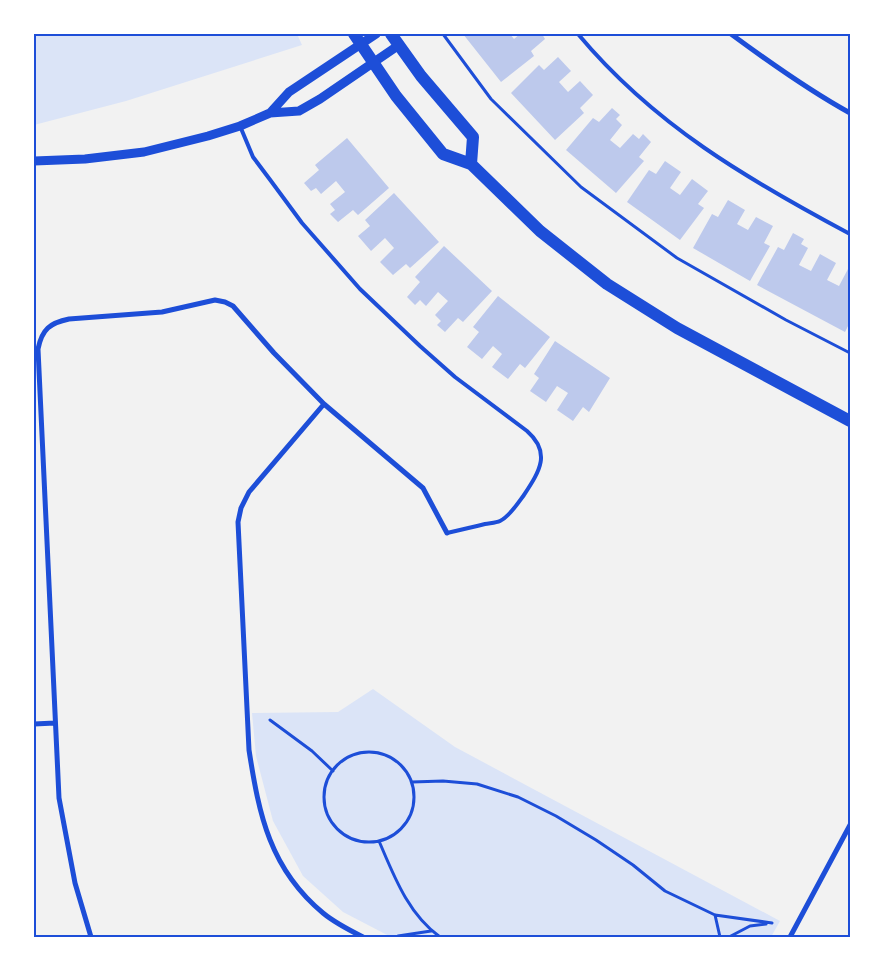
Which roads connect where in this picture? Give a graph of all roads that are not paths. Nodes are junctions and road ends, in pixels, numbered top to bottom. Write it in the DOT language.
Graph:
graph roads {
  1 [pos="376,34"];
  2 [pos="391,34"];
  3 [pos="578,34"];
  4 [pos="731,34"];
  5 [pos="357,39"];
  6 [pos="399,45"];
  7 [pos="372,62"];
  8 [pos="850,112"];
  9 [pos="270,113"];
  10 [pos="240,126"];
  11 [pos="34,161"];
  12 [pos="471,164"];
  13 [pos="850,234"];
  14 [pos="324,404"];
  15 [pos="850,421"];
  16 [pos="447,533"];
  17 [pos="55,723"];
  18 [pos="34,724"];
  19 [pos="850,825"];
  20 [pos="91,937"];
  21 [pos="363,937"];
  22 [pos="790,937"];
  1 -- 5 [label="street"];
  2 -- 6 [label="main road"];
  3 -- 13 [label="lane"];
  4 -- 8 [label="street"];
  5 -- 7 [label="main road"];
  5 -- 9 [label="street"];
  6 -- 7 [label="street"];
  6 -- 12 [label="main road"];
  7 -- 9 [label="street"];
  7 -- 12 [label="main road"];
  9 -- 10 [label="street"];
  10 -- 11 [label="street"];
  10 -- 16 [label="lane"];
  12 -- 15 [label="main road"];
  14 -- 16 [label="street"];
  14 -- 17 [label="street"];
  14 -- 21 [label="street"];
  17 -- 18 [label="street"];
  17 -- 20 [label="street"];
  19 -- 22 [label="street"];
}
